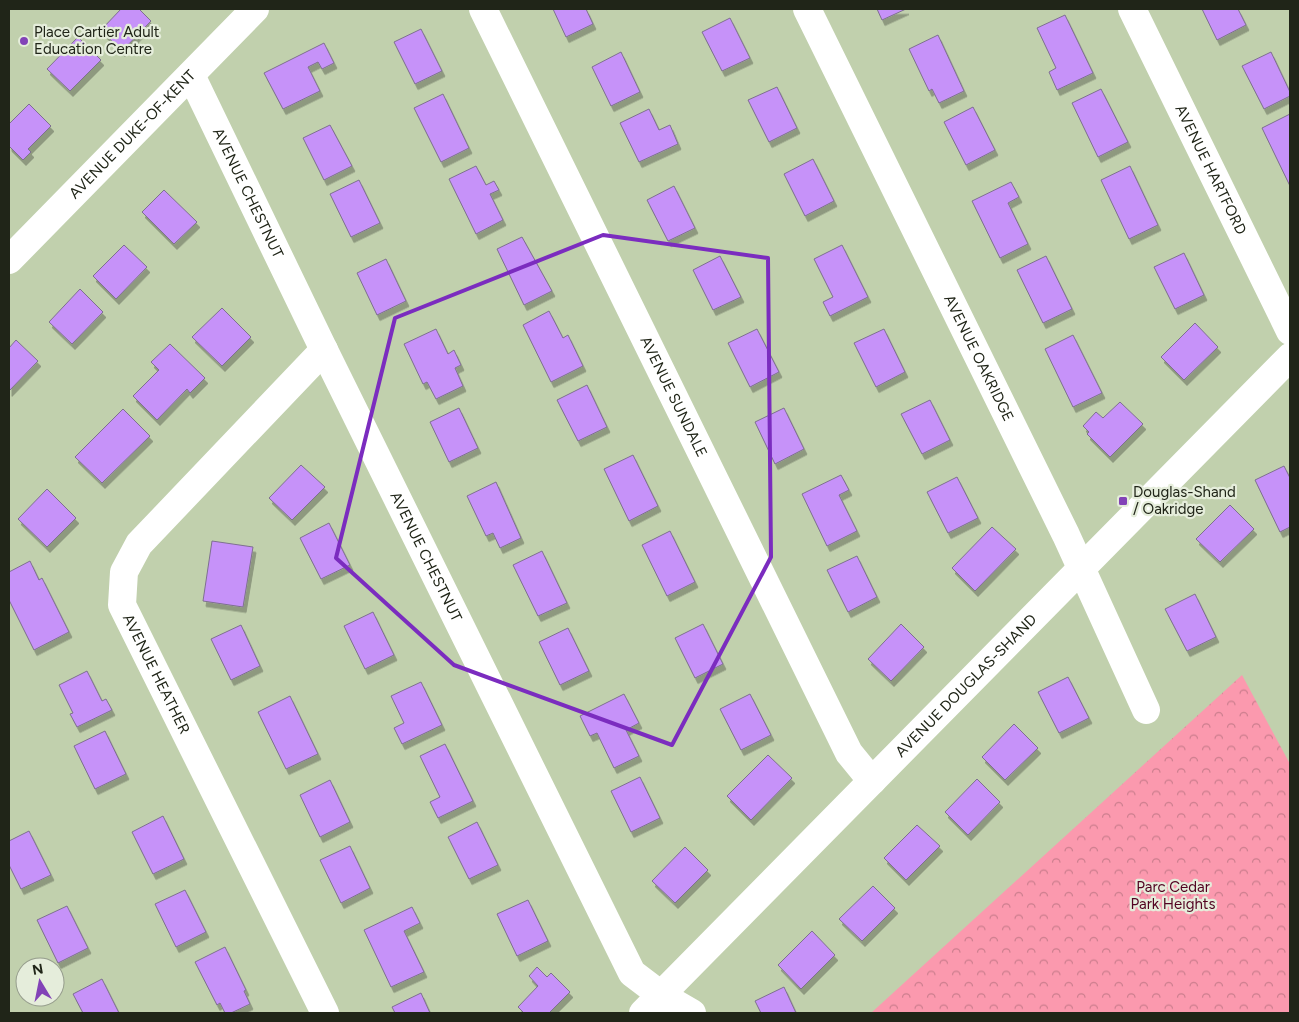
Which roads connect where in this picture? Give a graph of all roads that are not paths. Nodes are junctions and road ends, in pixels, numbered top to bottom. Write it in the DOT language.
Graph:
graph roads {
  1 [pos="255,9"];
  2 [pos="483,9"];
  3 [pos="807,9"];
  4 [pos="1132,9"];
  5 [pos="191,75"];
  6 [pos="9,260"];
  7 [pos="1290,331"];
  8 [pos="324,350"];
  9 [pos="1290,357"];
  10 [pos="1081,569"];
  11 [pos="1146,710"];
  12 [pos="872,781"];
  13 [pos="652,1004"];
  14 [pos="325,1013"];
  15 [pos="692,1013"];
  1 -- 5 [label="street, AVENUE DUKE-OF-KENT"];
  2 -- 12 [label="street, AVENUE SUNDALE"];
  3 -- 10 [label="street, AVENUE OAKRIDGE"];
  4 -- 7 [label="street, AVENUE HARTFORD"];
  5 -- 6 [label="street, AVENUE DUKE-OF-KENT"];
  5 -- 8 [label="street, AVENUE CHESTNUT"];
  8 -- 13 [label="street, AVENUE CHESTNUT"];
  8 -- 14 [label="street, AVENUE HEATHER"];
  9 -- 10 [label="street, AVENUE DOUGLAS-SHAND"];
  10 -- 11 [label="street, AVENUE OAKRIDGE"];
  10 -- 12 [label="street, AVENUE DOUGLAS-SHAND"];
  12 -- 13 [label="street, AVENUE DOUGLAS-SHAND"];
  13 -- 15 [label="street, AVENUE CHESTNUT"];
}
